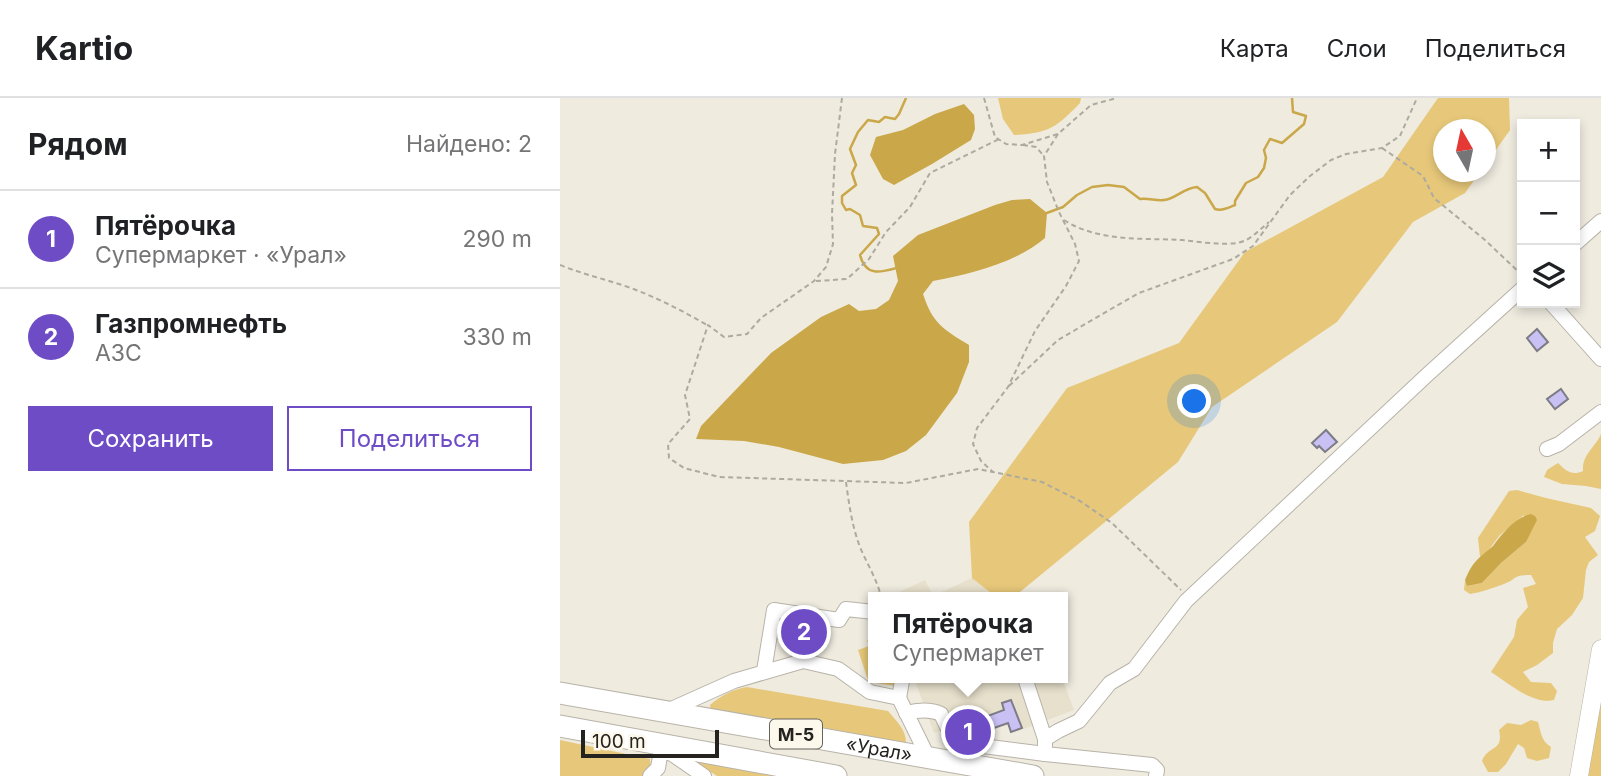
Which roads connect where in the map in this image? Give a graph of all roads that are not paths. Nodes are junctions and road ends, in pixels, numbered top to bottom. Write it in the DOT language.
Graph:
graph roads {
  1 [pos="1601,221"];
  2 [pos="1580,240"];
  3 [pos="1517,294"];
  4 [pos="1555,308"];
  5 [pos="1601,359"];
  6 [pos="1601,412"];
  7 [pos="1547,449"];
  8 [pos="868,611"];
  9 [pos="1601,649"];
  10 [pos="764,671"];
  11 [pos="902,683"];
  12 [pos="1026,683"];
  13 [pos="560,693"];
  14 [pos="899,698"];
  15 [pos="665,711"];
  16 [pos="906,713"];
  17 [pos="560,726"];
  18 [pos="1045,746"];
  19 [pos="662,747"];
  20 [pos="928,757"];
  21 [pos="650,776"];
  22 [pos="705,776"];
  23 [pos="836,776"];
  24 [pos="1033,776"];
  25 [pos="1156,776"];
  26 [pos="1579,776"];
  1 -- 2 [label="street"];
  3 -- 18 [label="street"];
  4 -- 5 [label="street"];
  6 -- 7 [label="street"];
  8 -- 10 [label="street"];
  9 -- 26 [label="main road"];
  10 -- 14 [label="street"];
  10 -- 15 [label="street"];
  11 -- 14 [label="street"];
  12 -- 18 [label="street"];
  13 -- 15 [label="highway, «Урал» / М-5"];
  14 -- 16 [label="street"];
  15 -- 20 [label="highway, «Урал» / М-5"];
  16 -- 18 [label="street"];
  16 -- 20 [label="street"];
  17 -- 19 [label="highway, «Урал» / М-5"];
  18 -- 25 [label="street"];
  19 -- 21 [label="street"];
  19 -- 22 [label="street"];
  19 -- 23 [label="highway, «Урал» / М-5"];
  20 -- 24 [label="highway, «Урал» / М-5"];
}
